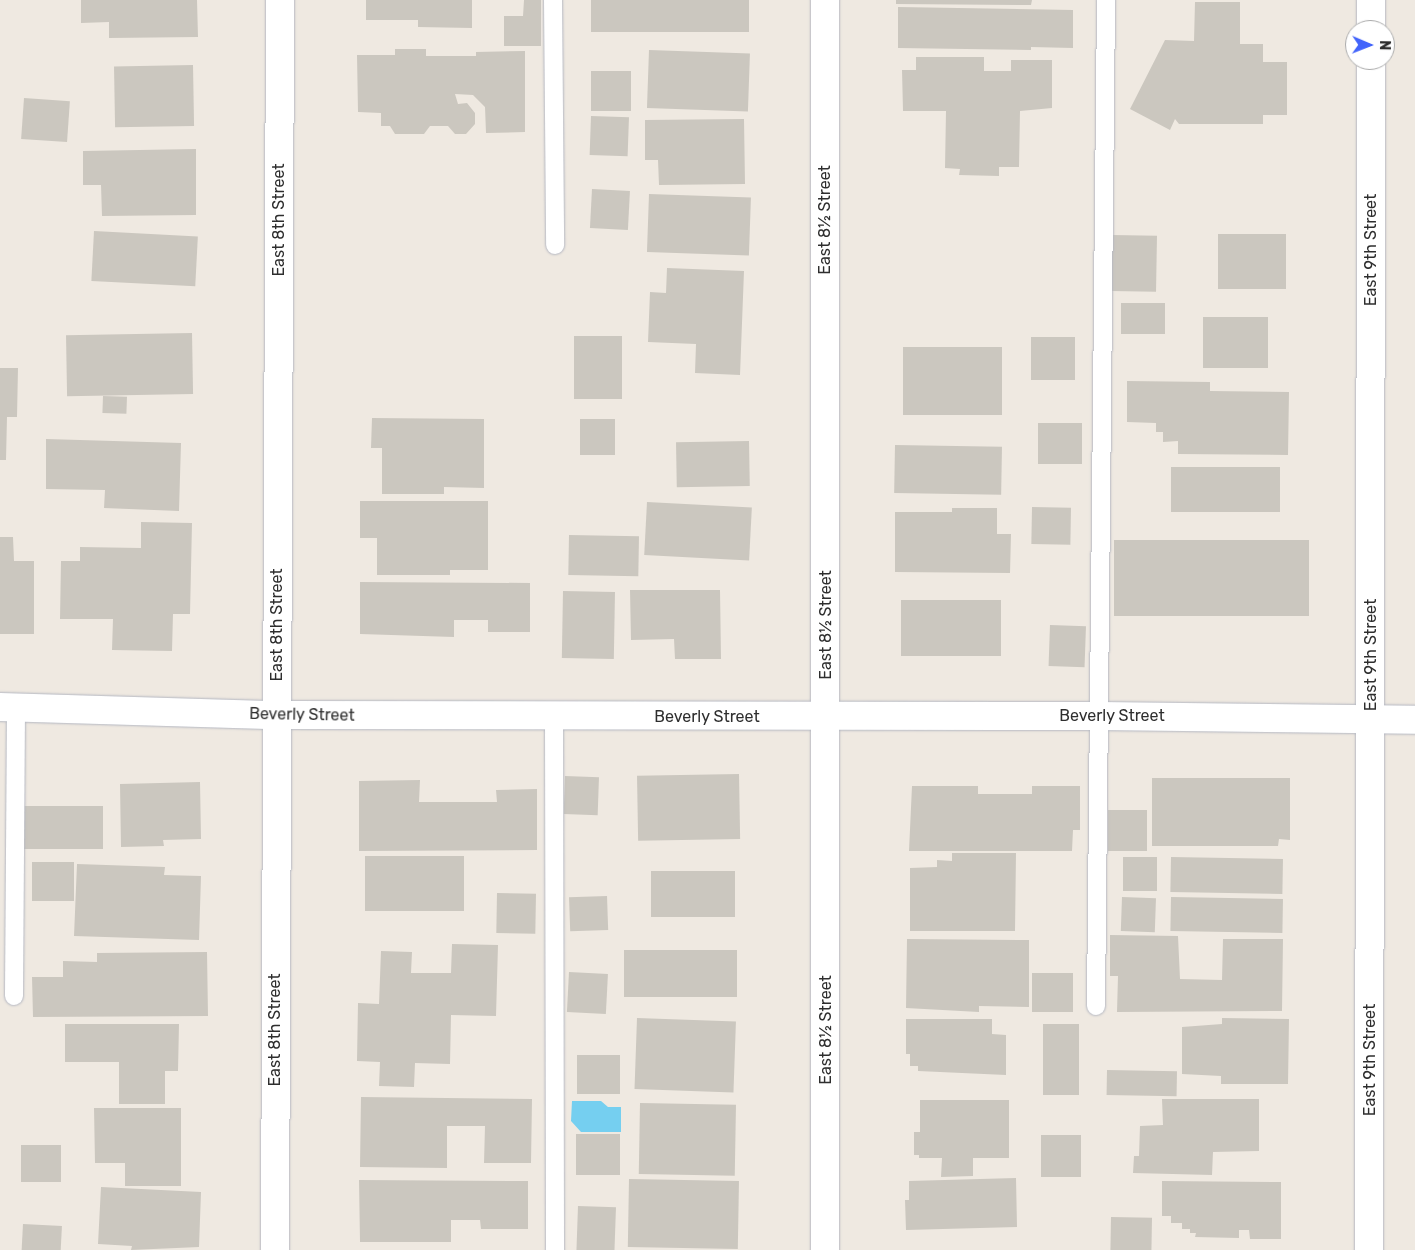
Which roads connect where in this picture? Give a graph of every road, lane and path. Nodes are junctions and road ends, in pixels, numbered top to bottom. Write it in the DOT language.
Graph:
graph roads {
  1 [pos="280,0"];
  2 [pos="553,0"];
  3 [pos="825,0"];
  4 [pos="1106,0"];
  5 [pos="1371,0"];
  6 [pos="1371,20"];
  7 [pos="1371,70"];
  8 [pos="555,245"];
  9 [pos="8,707"];
  10 [pos="276,715"];
  11 [pos="554,716"];
  12 [pos="1099,716"];
  13 [pos="826,717"];
  14 [pos="1370,720"];
  15 [pos="1415,720"];
  16 [pos="14,996"];
  17 [pos="1096,1006"];
  18 [pos="275,1250"];
  19 [pos="555,1250"];
  20 [pos="825,1250"];
  21 [pos="1369,1250"];
  1 -- 10 [label="street, East 8th Street"];
  2 -- 8 [label="lane"];
  3 -- 13 [label="street, East 8½ Street"];
  4 -- 12 [label="lane"];
  5 -- 6 [label="street"];
  7 -- 14 [label="street, East 9th Street"];
  9 -- 10 [label="street, Beverly Street"];
  9 -- 16 [label="lane"];
  10 -- 11 [label="street, Beverly Street"];
  10 -- 18 [label="street, East 8th Street"];
  11 -- 13 [label="street, Beverly Street"];
  11 -- 19 [label="lane"];
  12 -- 13 [label="street, Beverly Street"];
  12 -- 14 [label="street, Beverly Street"];
  12 -- 17 [label="lane"];
  13 -- 20 [label="street, East 8½ Street"];
  14 -- 15 [label="street, Beverly Street"];
  14 -- 21 [label="street, East 9th Street"];
}
